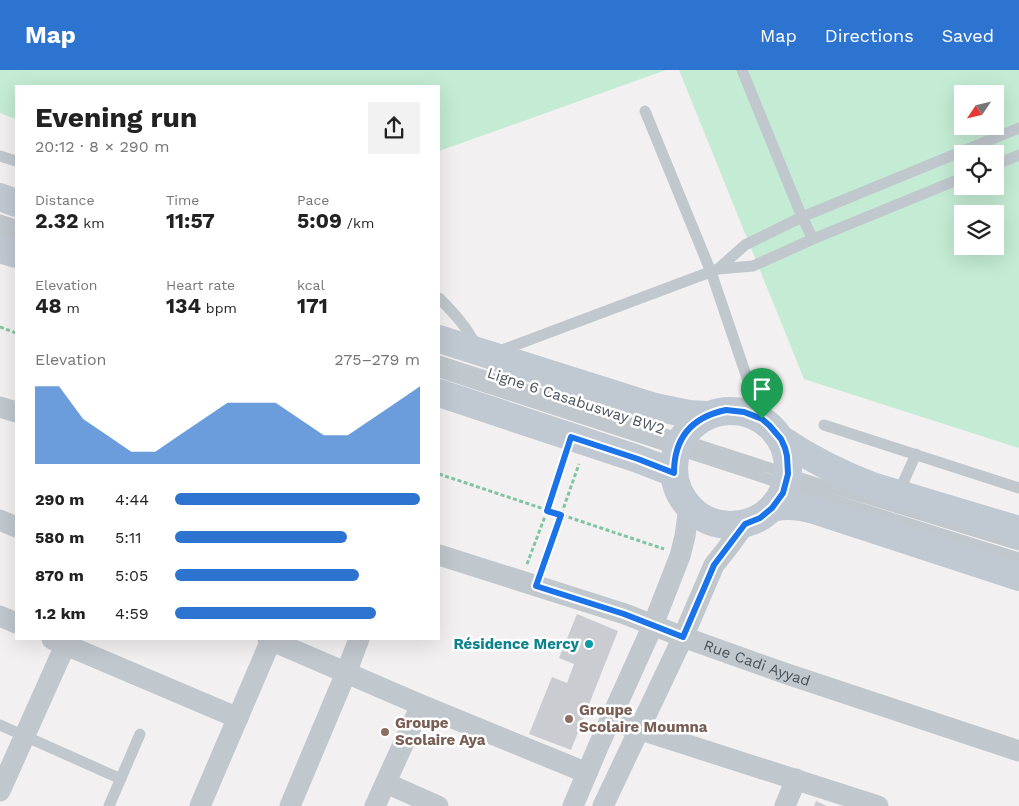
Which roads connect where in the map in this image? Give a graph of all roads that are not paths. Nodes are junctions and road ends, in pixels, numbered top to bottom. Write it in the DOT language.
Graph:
graph roads {
  1 [pos="742,70"];
  2 [pos="645,111"];
  3 [pos="1019,128"];
  4 [pos="1019,155"];
  5 [pos="0,156"];
  6 [pos="15,161"];
  7 [pos="1004,161"];
  8 [pos="954,181"];
  9 [pos="0,197"];
  10 [pos="15,202"];
  11 [pos="802,217"];
  12 [pos="0,220"];
  13 [pos="15,225"];
  14 [pos="0,230"];
  15 [pos="15,236"];
  16 [pos="813,239"];
  17 [pos="0,249"];
  18 [pos="15,254"];
  19 [pos="714,271"];
  20 [pos="440,299"];
  21 [pos="440,339"];
  22 [pos="484,353"];
  23 [pos="440,361"];
  24 [pos="440,372"];
  25 [pos="440,393"];
  26 [pos="0,407"];
  27 [pos="15,412"];
  28 [pos="707,415"];
  29 [pos="762,419"];
  30 [pos="824,425"];
  31 [pos="781,439"];
  32 [pos="677,454"];
  33 [pos="916,454"];
  34 [pos="787,479"];
  35 [pos="1019,488"];
  36 [pos="898,494"];
  37 [pos="689,507"];
  38 [pos="772,508"];
  39 [pos="0,520"];
  40 [pos="745,524"];
  41 [pos="15,527"];
  42 [pos="1019,530"];
  43 [pos="1019,545"];
  44 [pos="440,554"];
  45 [pos="1019,558"];
  46 [pos="1019,577"];
  47 [pos="0,616"];
  48 [pos="15,623"];
  49 [pos="653,625"];
  50 [pos="683,637"];
  51 [pos="270,640"];
  52 [pos="359,640"];
  53 [pos="62,641"];
  54 [pos="346,672"];
  55 [pos="421,705"];
  56 [pos="238,718"];
  57 [pos="610,720"];
  58 [pos="0,725"];
  59 [pos="640,729"];
  60 [pos="140,734"];
  61 [pos="24,736"];
  62 [pos="1019,752"];
  63 [pos="587,772"];
  64 [pos="121,779"];
  65 [pos="796,780"];
  66 [pos="386,783"];
  67 [pos="0,791"];
  68 [pos="109,806"];
  69 [pos="200,806"];
  70 [pos="290,806"];
  71 [pos="375,806"];
  72 [pos="438,806"];
  73 [pos="573,806"];
  74 [pos="603,806"];
  75 [pos="785,806"];
  76 [pos="878,806"];
  1 -- 11 [label="lane"];
  2 -- 19 [label="lane"];
  3 -- 11 [label="lane"];
  4 -- 7 [label="lane"];
  5 -- 6 [label="lane"];
  8 -- 16 [label="lane"];
  9 -- 10 [label="main road"];
  11 -- 16 [label="lane"];
  11 -- 19 [label="lane"];
  12 -- 13 [label="lane"];
  14 -- 15 [label="lane"];
  16 -- 19 [label="lane"];
  17 -- 18 [label="main road"];
  19 -- 22 [label="lane"];
  19 -- 29 [label="lane"];
  20 -- 22 [label="lane"];
  21 -- 22 [label="main road"];
  22 -- 28 [label="main road"];
  23 -- 32 [label="lane, Ligne 6 Casabusway BW2"];
  24 -- 32 [label="lane, Ligne 6 Casabusway BW2"];
  25 -- 32 [label="main road"];
  26 -- 27 [label="street"];
  28 -- 29 [label="main road"];
  28 -- 32 [label="main road"];
  29 -- 31 [label="main road"];
  30 -- 33 [label="lane"];
  31 -- 34 [label="main road"];
  31 -- 36 [label="main road"];
  32 -- 34 [label="lane, Ligne 6 Casabusway BW2"];
  32 -- 37 [label="main road"];
  33 -- 35 [label="lane"];
  33 -- 36 [label="lane"];
  34 -- 38 [label="main road"];
  34 -- 43 [label="lane, Ligne 6 Casabusway BW2"];
  34 -- 45 [label="lane, Ligne 6 Casabusway BW2"];
  36 -- 42 [label="main road"];
  37 -- 40 [label="main road"];
  37 -- 49 [label="street"];
  38 -- 40 [label="main road"];
  38 -- 46 [label="main road"];
  39 -- 41 [label="street"];
  40 -- 50 [label="street"];
  44 -- 49 [label="street, Rue Cadi Ayyad"];
  47 -- 48 [label="street"];
  49 -- 50 [label="street, Rue Cadi Ayyad"];
  49 -- 57 [label="street"];
  50 -- 59 [label="street"];
  50 -- 62 [label="street, Rue Cadi Ayyad"];
  51 -- 54 [label="street"];
  51 -- 56 [label="street"];
  52 -- 54 [label="street"];
  53 -- 56 [label="street"];
  53 -- 61 [label="street"];
  54 -- 55 [label="street"];
  54 -- 70 [label="street"];
  55 -- 63 [label="street"];
  55 -- 66 [label="street"];
  56 -- 69 [label="street"];
  57 -- 59 [label="street"];
  57 -- 63 [label="street"];
  58 -- 61 [label="lane"];
  59 -- 65 [label="street"];
  59 -- 74 [label="street"];
  60 -- 64 [label="lane"];
  61 -- 64 [label="lane"];
  61 -- 67 [label="street"];
  63 -- 73 [label="street"];
  64 -- 68 [label="lane"];
  65 -- 75 [label="street"];
  65 -- 76 [label="street"];
  66 -- 71 [label="street"];
  66 -- 72 [label="street"];
}
